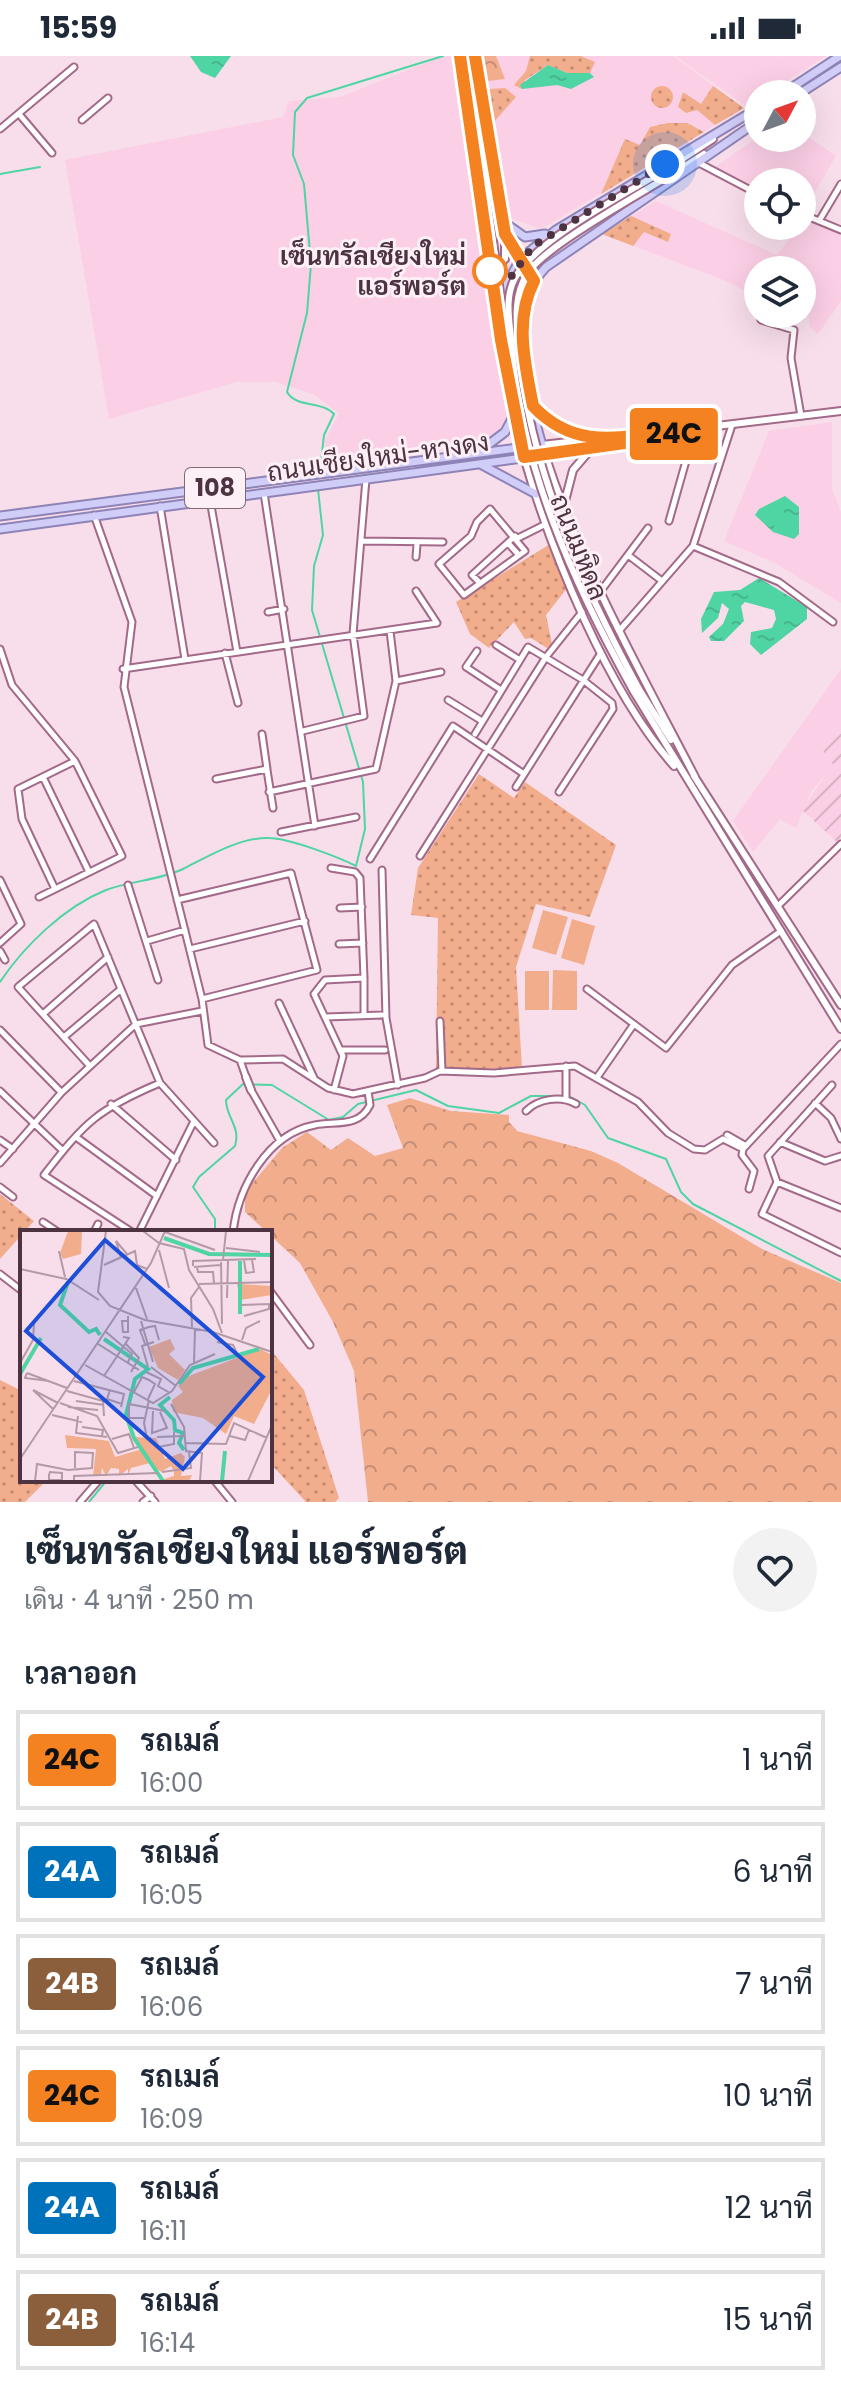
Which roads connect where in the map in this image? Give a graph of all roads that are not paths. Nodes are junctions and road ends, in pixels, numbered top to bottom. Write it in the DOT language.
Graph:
graph roads {
  1 [pos="460,56"];
  2 [pos="467,56"];
  3 [pos="475,56"];
  4 [pos="840,56"];
  5 [pos="74,67"];
  6 [pos="841,67"];
  7 [pos="803,80"];
  8 [pos="816,83"];
  9 [pos="108,98"];
  10 [pos="19,114"];
  11 [pos="744,117"];
  12 [pos="744,119"];
  13 [pos="82,120"];
  14 [pos="0,129"];
  15 [pos="744,129"];
  16 [pos="744,131"];
  17 [pos="52,153"];
  18 [pos="699,163"];
  19 [pos="675,168"];
  20 [pos="841,184"];
  21 [pos="744,187"];
  22 [pos="501,220"];
  23 [pos="572,220"];
  24 [pos="816,220"];
  25 [pos="819,221"];
  26 [pos="556,230"];
  27 [pos="841,230"];
  28 [pos="505,234"];
  29 [pos="584,241"];
  30 [pos="520,259"];
  31 [pos="490,260"];
  32 [pos="508,281"];
  33 [pos="533,282"];
  34 [pos="498,323"];
  35 [pos="787,328"];
  36 [pos="514,379"];
  37 [pos="533,406"];
  38 [pos="841,411"];
  39 [pos="514,415"];
  40 [pos="801,416"];
  41 [pos="732,425"];
  42 [pos="695,429"];
  43 [pos="596,444"];
  44 [pos="542,445"];
  45 [pos="521,448"];
  46 [pos="475,454"];
  47 [pos="545,455"];
  48 [pos="524,457"];
  49 [pos="478,464"];
  50 [pos="366,479"];
  51 [pos="264,493"];
  52 [pos="536,494"];
  53 [pos="210,500"];
  54 [pos="116,501"];
  55 [pos="160,506"];
  56 [pos="564,508"];
  57 [pos="117,512"];
  58 [pos="94,515"];
  59 [pos="0,516"];
  60 [pos="669,521"];
  61 [pos="547,524"];
  62 [pos="648,528"];
  63 [pos="0,529"];
  64 [pos="517,537"];
  65 [pos="361,541"];
  66 [pos="443,542"];
  67 [pos="508,543"];
  68 [pos="417,544"];
  69 [pos="579,545"];
  70 [pos="693,546"];
  71 [pos="517,553"];
  72 [pos="558,553"];
  73 [pos="628,555"];
  74 [pos="495,556"];
  75 [pos="416,557"];
  76 [pos="504,568"];
  77 [pos="662,582"];
  78 [pos="480,583"];
  79 [pos="416,591"];
  80 [pos="600,592"];
  81 [pos="284,609"];
  82 [pos="268,612"];
  83 [pos="583,612"];
  84 [pos="833,622"];
  85 [pos="390,631"];
  86 [pos="618,632"];
  87 [pos="353,634"];
  88 [pos="290,644"];
  89 [pos="496,645"];
  90 [pos="0,649"];
  91 [pos="477,651"];
  92 [pos="237,652"];
  93 [pos="602,652"];
  94 [pos="225,653"];
  95 [pos="546,657"];
  96 [pos="185,659"];
  97 [pos="520,660"];
  98 [pos="123,669"];
  99 [pos="441,672"];
  100 [pos="583,680"];
  101 [pos="396,681"];
  102 [pos="501,690"];
  103 [pos="636,690"];
  104 [pos="448,700"];
  105 [pos="238,703"];
  106 [pos="482,721"];
  107 [pos="303,731"];
  108 [pos="262,734"];
  109 [pos="475,734"];
  110 [pos="488,750"];
  111 [pos="75,761"];
  112 [pos="267,769"];
  113 [pos="524,774"];
  114 [pos="43,777"];
  115 [pos="695,777"];
  116 [pos="684,778"];
  117 [pos="216,779"];
  118 [pos="310,785"];
  119 [pos="516,787"];
  120 [pos="269,792"];
  121 [pos="559,792"];
  122 [pos="273,808"];
  123 [pos="356,817"];
  124 [pos="315,826"];
  125 [pos="281,832"];
  126 [pos="841,844"];
  127 [pos="420,856"];
  128 [pos="370,859"];
  129 [pos="331,868"];
  130 [pos="382,870"];
  131 [pos="89,872"];
  132 [pos="0,880"];
  133 [pos="128,885"];
  134 [pos="55,889"];
  135 [pos="39,897"];
  136 [pos="177,900"];
  137 [pos="779,905"];
  138 [pos="362,907"];
  139 [pos="340,908"];
  140 [pos="305,921"];
  141 [pos="185,930"];
  142 [pos="782,931"];
  143 [pos="147,941"];
  144 [pos="0,943"];
  145 [pos="363,943"];
  146 [pos="339,944"];
  147 [pos="189,949"];
  148 [pos="0,951"];
  149 [pos="108,957"];
  150 [pos="5,960"];
  151 [pos="364,978"];
  152 [pos="158,980"];
  153 [pos="122,989"];
  154 [pos="587,989"];
  155 [pos="202,999"];
  156 [pos="279,1003"];
  157 [pos="841,1005"];
  158 [pos="202,1011"];
  159 [pos="43,1014"];
  160 [pos="364,1015"];
  161 [pos="382,1015"];
  162 [pos="326,1017"];
  163 [pos="440,1021"];
  164 [pos="136,1024"];
  165 [pos="634,1024"];
  166 [pos="841,1029"];
  167 [pos="1,1035"];
  168 [pos="64,1037"];
  169 [pos="841,1044"];
  170 [pos="340,1050"];
  171 [pos="385,1050"];
  172 [pos="240,1060"];
  173 [pos="89,1065"];
  174 [pos="566,1066"];
  175 [pos="442,1071"];
  176 [pos="598,1076"];
  177 [pos="246,1077"];
  178 [pos="314,1080"];
  179 [pos="160,1083"];
  180 [pos="398,1085"];
  181 [pos="832,1085"];
  182 [pos="251,1090"];
  183 [pos="334,1090"];
  184 [pos="0,1091"];
  185 [pos="368,1091"];
  186 [pos="61,1093"];
  187 [pos="566,1097"];
  188 [pos="815,1103"];
  189 [pos="111,1104"];
  190 [pos="576,1104"];
  191 [pos="526,1111"];
  192 [pos="193,1123"];
  193 [pos="34,1124"];
  194 [pos="727,1135"];
  195 [pos="76,1137"];
  196 [pos="841,1139"];
  197 [pos="0,1140"];
  198 [pos="280,1141"];
  199 [pos="780,1142"];
  200 [pos="214,1143"];
  201 [pos="744,1147"];
  202 [pos="13,1149"];
  203 [pos="63,1151"];
  204 [pos="841,1156"];
  205 [pos="176,1160"];
  206 [pos="0,1163"];
  207 [pos="777,1182"];
  208 [pos="0,1187"];
  209 [pos="749,1189"];
  210 [pos="157,1196"];
  211 [pos="13,1197"];
  212 [pos="841,1208"];
  213 [pos="43,1222"];
  214 [pos="98,1224"];
  215 [pos="55,1230"];
  216 [pos="95,1230"];
  217 [pos="129,1230"];
  218 [pos="140,1230"];
  219 [pos="234,1230"];
  220 [pos="841,1253"];
  221 [pos="0,1274"];
  222 [pos="20,1289"];
  223 [pos="272,1294"];
  224 [pos="310,1345"];
  225 [pos="97,1482"];
  226 [pos="137,1482"];
  227 [pos="216,1482"];
  228 [pos="151,1496"];
  229 [pos="80,1502"];
  230 [pos="143,1502"];
  231 [pos="155,1502"];
  232 [pos="232,1502"];
  1 -- 31 [label="main road"];
  2 -- 36 [label="main road, bridge"];
  3 -- 22 [label="main road"];
  4 -- 7 [label="main road"];
  5 -- 10 [label="street"];
  6 -- 8 [label="main road"];
  9 -- 13 [label="street"];
  10 -- 14 [label="street"];
  10 -- 17 [label="street"];
  11 -- 23 [label="main road, ถนนมหิดล"];
  12 -- 19 [label="main road, ถนนมหิดล"];
  15 -- 19 [label="main road, ถนนมหิดล"];
  16 -- 18 [label="main road, ถนนมหิดล"];
  18 -- 21 [label="street"];
  18 -- 29 [label="main road, ถนนมหิดล"];
  19 -- 36 [label="main road, ถนนมหิดล, bridge"];
  19 -- 103 [label="main road, ถนนมหิดล, bridge"];
  20 -- 25 [label="street"];
  22 -- 26 [label="main road"];
  22 -- 28 [label="main road"];
  23 -- 26 [label="main road, ถนนมหิดล"];
  23 -- 29 [label="main road"];
  24 -- 25 [label="street"];
  25 -- 27 [label="street"];
  26 -- 30 [label="main road, ถนนมหิดล"];
  28 -- 30 [label="main road"];
  28 -- 31 [label="main road"];
  29 -- 33 [label="main road, ถนนมหิดล"];
  30 -- 32 [label="main road, ถนนมหิดล"];
  30 -- 33 [label="main road"];
  31 -- 32 [label="main road"];
  31 -- 34 [label="main road"];
  32 -- 33 [label="main road"];
  32 -- 34 [label="main road, ถนนมหิดล"];
  33 -- 37 [label="main road, ถนนมหิดล"];
  34 -- 39 [label="main road, ถนนมหิดล"];
  35 -- 40 [label="street"];
  36 -- 103 [label="main road, ถนนมหิดล, bridge"];
  37 -- 43 [label="main road"];
  37 -- 44 [label="main road, ถนนมหิดล"];
  38 -- 40 [label="main road"];
  39 -- 45 [label="main road, ถนนมหิดล"];
  39 -- 46 [label="main road"];
  40 -- 41 [label="main road"];
  41 -- 42 [label="main road, 108"];
  41 -- 70 [label="street"];
  42 -- 43 [label="main road, 108"];
  42 -- 60 [label="street"];
  43 -- 44 [label="main road, 108"];
  43 -- 47 [label="main road, 108"];
  43 -- 56 [label="main road"];
  44 -- 45 [label="main road, 108"];
  44 -- 47 [label="main road, ถนนมหิดล"];
  45 -- 46 [label="main road, ถนนเชียงใหม่-หางดง / 108"];
  45 -- 48 [label="main road, ถนนมหิดล"];
  46 -- 54 [label="main road, ถนนเชียงใหม่-หางดง / 108"];
  47 -- 48 [label="main road, 108"];
  47 -- 56 [label="main road, ถนนมหิดล"];
  48 -- 49 [label="main road, ถนนเชียงใหม่-หางดง / 108"];
  48 -- 52 [label="main road, ถนนมหิดล"];
  49 -- 50 [label="main road, ถนนเชียงใหม่-หางดง / 108"];
  49 -- 52 [label="main road"];
  50 -- 51 [label="main road, ถนนเชียงใหม่-หางดง / 108"];
  50 -- 65 [label="street"];
  51 -- 53 [label="main road, ถนนเชียงใหม่-หางดง / 108"];
  51 -- 81 [label="street"];
  52 -- 61 [label="main road, ถนนมหิดล"];
  53 -- 55 [label="main road, ถนนเชียงใหม่-หางดง / 108"];
  53 -- 92 [label="street"];
  54 -- 57 [label="main road"];
  54 -- 59 [label="main road, ถนนเชียงใหม่-หางดง / 108"];
  55 -- 57 [label="main road, ถนนเชียงใหม่-หางดง / 108"];
  55 -- 96 [label="street"];
  56 -- 69 [label="main road, ถนนมหิดล"];
  57 -- 58 [label="main road, ถนนเชียงใหม่-หางดง / 108"];
  58 -- 63 [label="main road, ถนนเชียงใหม่-หางดง / 108"];
  58 -- 98 [label="street"];
  61 -- 64 [label="street"];
  61 -- 72 [label="main road, ถนนมหิดล"];
  62 -- 73 [label="street"];
  64 -- 67 [label="street"];
  64 -- 76 [label="street"];
  64 -- 78 [label="street"];
  65 -- 68 [label="street"];
  65 -- 87 [label="street"];
  66 -- 68 [label="street"];
  67 -- 71 [label="street"];
  67 -- 74 [label="street"];
  68 -- 75 [label="street"];
  69 -- 72 [label="main road"];
  69 -- 80 [label="main road, ถนนมหิดล"];
  70 -- 77 [label="street"];
  70 -- 84 [label="street"];
  72 -- 83 [label="main road, ถนนมหิดล"];
  73 -- 77 [label="street"];
  73 -- 80 [label="street"];
  74 -- 76 [label="street"];
  74 -- 78 [label="street"];
  76 -- 78 [label="street"];
  77 -- 86 [label="street"];
  79 -- 85 [label="street"];
  80 -- 86 [label="main road, ถนนมหิดล"];
  81 -- 82 [label="street"];
  81 -- 88 [label="street"];
  83 -- 93 [label="main road, ถนนมหิดล"];
  83 -- 95 [label="street"];
  85 -- 87 [label="street"];
  85 -- 101 [label="street"];
  86 -- 115 [label="main road, ถนนมหิดล"];
  87 -- 88 [label="street"];
  87 -- 107 [label="street"];
  88 -- 92 [label="street"];
  88 -- 107 [label="street"];
  89 -- 97 [label="street"];
  90 -- 111 [label="street"];
  91 -- 102 [label="street"];
  92 -- 94 [label="street"];
  93 -- 100 [label="street"];
  93 -- 116 [label="main road, ถนนมหิดล"];
  94 -- 96 [label="street"];
  94 -- 105 [label="street"];
  95 -- 97 [label="street"];
  95 -- 100 [label="street"];
  95 -- 110 [label="street"];
  96 -- 98 [label="street"];
  97 -- 102 [label="street"];
  98 -- 136 [label="street"];
  99 -- 101 [label="street"];
  100 -- 113 [label="street"];
  100 -- 121 [label="street"];
  101 -- 118 [label="street"];
  102 -- 106 [label="street"];
  103 -- 115 [label="main road, ถนนมหิดล"];
  103 -- 116 [label="main road, ถนนมหิดล"];
  104 -- 106 [label="street"];
  106 -- 109 [label="street"];
  107 -- 118 [label="street"];
  108 -- 112 [label="street"];
  110 -- 113 [label="street"];
  110 -- 127 [label="street"];
  110 -- 128 [label="street"];
  111 -- 114 [label="street"];
  111 -- 131 [label="street"];
  112 -- 117 [label="street"];
  112 -- 120 [label="street"];
  113 -- 119 [label="street"];
  114 -- 131 [label="street"];
  114 -- 134 [label="street"];
  115 -- 137 [label="main road, ถนนมหิดล"];
  116 -- 142 [label="main road, ถนนมหิดล"];
  118 -- 120 [label="street"];
  118 -- 124 [label="street"];
  120 -- 122 [label="street"];
  123 -- 124 [label="street"];
  124 -- 125 [label="street"];
  126 -- 137 [label="street"];
  129 -- 138 [label="street"];
  130 -- 180 [label="street"];
  131 -- 134 [label="street"];
  132 -- 144 [label="street"];
  133 -- 143 [label="street"];
  134 -- 135 [label="street"];
  136 -- 140 [label="street"];
  136 -- 141 [label="street"];
  137 -- 157 [label="main road, ถนนมหิดล"];
  138 -- 139 [label="street"];
  138 -- 145 [label="street"];
  140 -- 147 [label="street"];
  140 -- 155 [label="street"];
  141 -- 143 [label="street"];
  141 -- 147 [label="street"];
  142 -- 165 [label="street"];
  142 -- 166 [label="main road, ถนนมหิดล"];
  143 -- 152 [label="street"];
  145 -- 146 [label="street"];
  145 -- 151 [label="street"];
  147 -- 155 [label="street"];
  148 -- 150 [label="street"];
  149 -- 153 [label="street"];
  149 -- 159 [label="street"];
  149 -- 159 [label="street"];
  151 -- 160 [label="street"];
  151 -- 162 [label="street"];
  153 -- 164 [label="street"];
  153 -- 168 [label="street"];
  154 -- 165 [label="street"];
  155 -- 158 [label="street"];
  156 -- 178 [label="street"];
  158 -- 164 [label="street"];
  158 -- 172 [label="street"];
  159 -- 168 [label="street"];
  160 -- 161 [label="street"];
  160 -- 162 [label="street"];
  162 -- 170 [label="street"];
  163 -- 175 [label="street"];
  164 -- 173 [label="street"];
  164 -- 179 [label="street"];
  165 -- 176 [label="street"];
  167 -- 186 [label="street"];
  168 -- 173 [label="street"];
  169 -- 201 [label="street"];
  170 -- 171 [label="street"];
  170 -- 183 [label="street"];
  172 -- 177 [label="street"];
  172 -- 178 [label="street"];
  173 -- 186 [label="street"];
  174 -- 175 [label="street"];
  174 -- 176 [label="street"];
  174 -- 187 [label="street"];
  175 -- 180 [label="street"];
  176 -- 201 [label="street"];
  177 -- 182 [label="main road"];
  178 -- 183 [label="street"];
  179 -- 189 [label="street"];
  179 -- 192 [label="street"];
  180 -- 185 [label="street"];
  181 -- 188 [label="street"];
  182 -- 198 [label="street"];
  183 -- 185 [label="street"];
  184 -- 193 [label="street"];
  185 -- 198 [label="street"];
  186 -- 193 [label="street"];
  187 -- 190 [label="street"];
  187 -- 191 [label="street"];
  188 -- 196 [label="street"];
  188 -- 199 [label="street"];
  189 -- 195 [label="street"];
  189 -- 205 [label="street"];
  192 -- 200 [label="street"];
  192 -- 205 [label="street"];
  193 -- 202 [label="street"];
  193 -- 203 [label="street"];
  194 -- 201 [label="street"];
  195 -- 203 [label="street"];
  195 -- 210 [label="street"];
  197 -- 202 [label="street"];
  198 -- 219 [label="street"];
  199 -- 204 [label="street"];
  199 -- 207 [label="street"];
  201 -- 209 [label="street"];
  202 -- 206 [label="street"];
  203 -- 217 [label="street"];
  205 -- 210 [label="street"];
  207 -- 212 [label="street"];
  207 -- 220 [label="street"];
  208 -- 211 [label="street"];
  210 -- 218 [label="street"];
  213 -- 215 [label="street"];
  214 -- 216 [label="street"];
  221 -- 222 [label="street"];
  223 -- 224 [label="street"];
  225 -- 229 [label="street"];
  226 -- 228 [label="street"];
  227 -- 232 [label="street"];
  228 -- 230 [label="street"];
  228 -- 231 [label="street"];
}
